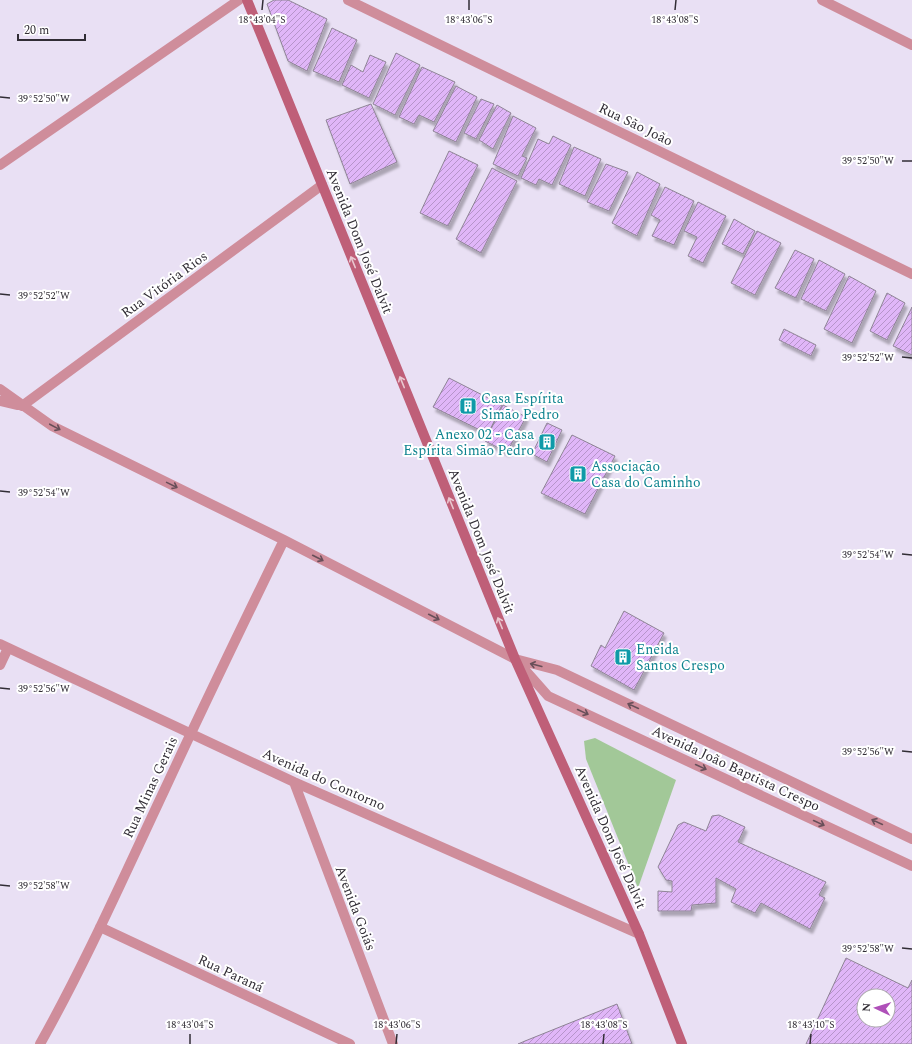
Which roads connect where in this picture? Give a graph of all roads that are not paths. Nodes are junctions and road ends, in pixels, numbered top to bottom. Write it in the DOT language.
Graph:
graph roads {
  1 [pos="239,0"];
  2 [pos="247,0"];
  3 [pos="822,0"];
  4 [pos="352,1"];
  5 [pos="912,45"];
  6 [pos="0,165"];
  7 [pos="322,185"];
  8 [pos="912,274"];
  9 [pos="0,389"];
  10 [pos="0,401"];
  11 [pos="22,406"];
  12 [pos="284,540"];
  13 [pos="4,646"];
  14 [pos="515,659"];
  15 [pos="0,665"];
  16 [pos="191,733"];
  17 [pos="294,782"];
  18 [pos="912,839"];
  19 [pos="912,866"];
  20 [pos="100,927"];
  21 [pos="639,934"];
  22 [pos="40,1044"];
  23 [pos="350,1044"];
  24 [pos="393,1044"];
  25 [pos="682,1044"];
  1 -- 6 [label="street"];
  2 -- 7 [label="street, Avenida Dom José Dalvit"];
  3 -- 5 [label="street"];
  4 -- 8 [label="street, Rua São João"];
  7 -- 11 [label="street, Rua Vitória Rios"];
  14 -- 7 [label="street, Avenida Dom José Dalvit, one-way"];
  9 -- 11 [label="street"];
  10 -- 11 [label="street"];
  11 -- 12 [label="street, one-way"];
  12 -- 14 [label="street, one-way"];
  12 -- 16 [label="street, Rua Minas Gerais"];
  13 -- 15 [label="street"];
  13 -- 16 [label="street, Avenida do Contorno"];
  18 -- 14 [label="street, Avenida João Baptista Crespo, one-way"];
  14 -- 19 [label="street, Avenida João Baptista Crespo, one-way"];
  14 -- 21 [label="street, Avenida Dom José Dalvit"];
  16 -- 17 [label="street, Avenida do Contorno"];
  16 -- 20 [label="street, Rua Minas Gerais"];
  17 -- 21 [label="street, Avenida do Contorno"];
  17 -- 24 [label="street, Avenida Goiás"];
  20 -- 22 [label="street, Rua Minas Gerais"];
  20 -- 23 [label="street, Rua Paraná"];
  21 -- 25 [label="street, Avenida Dom José Dalvit"];
}
